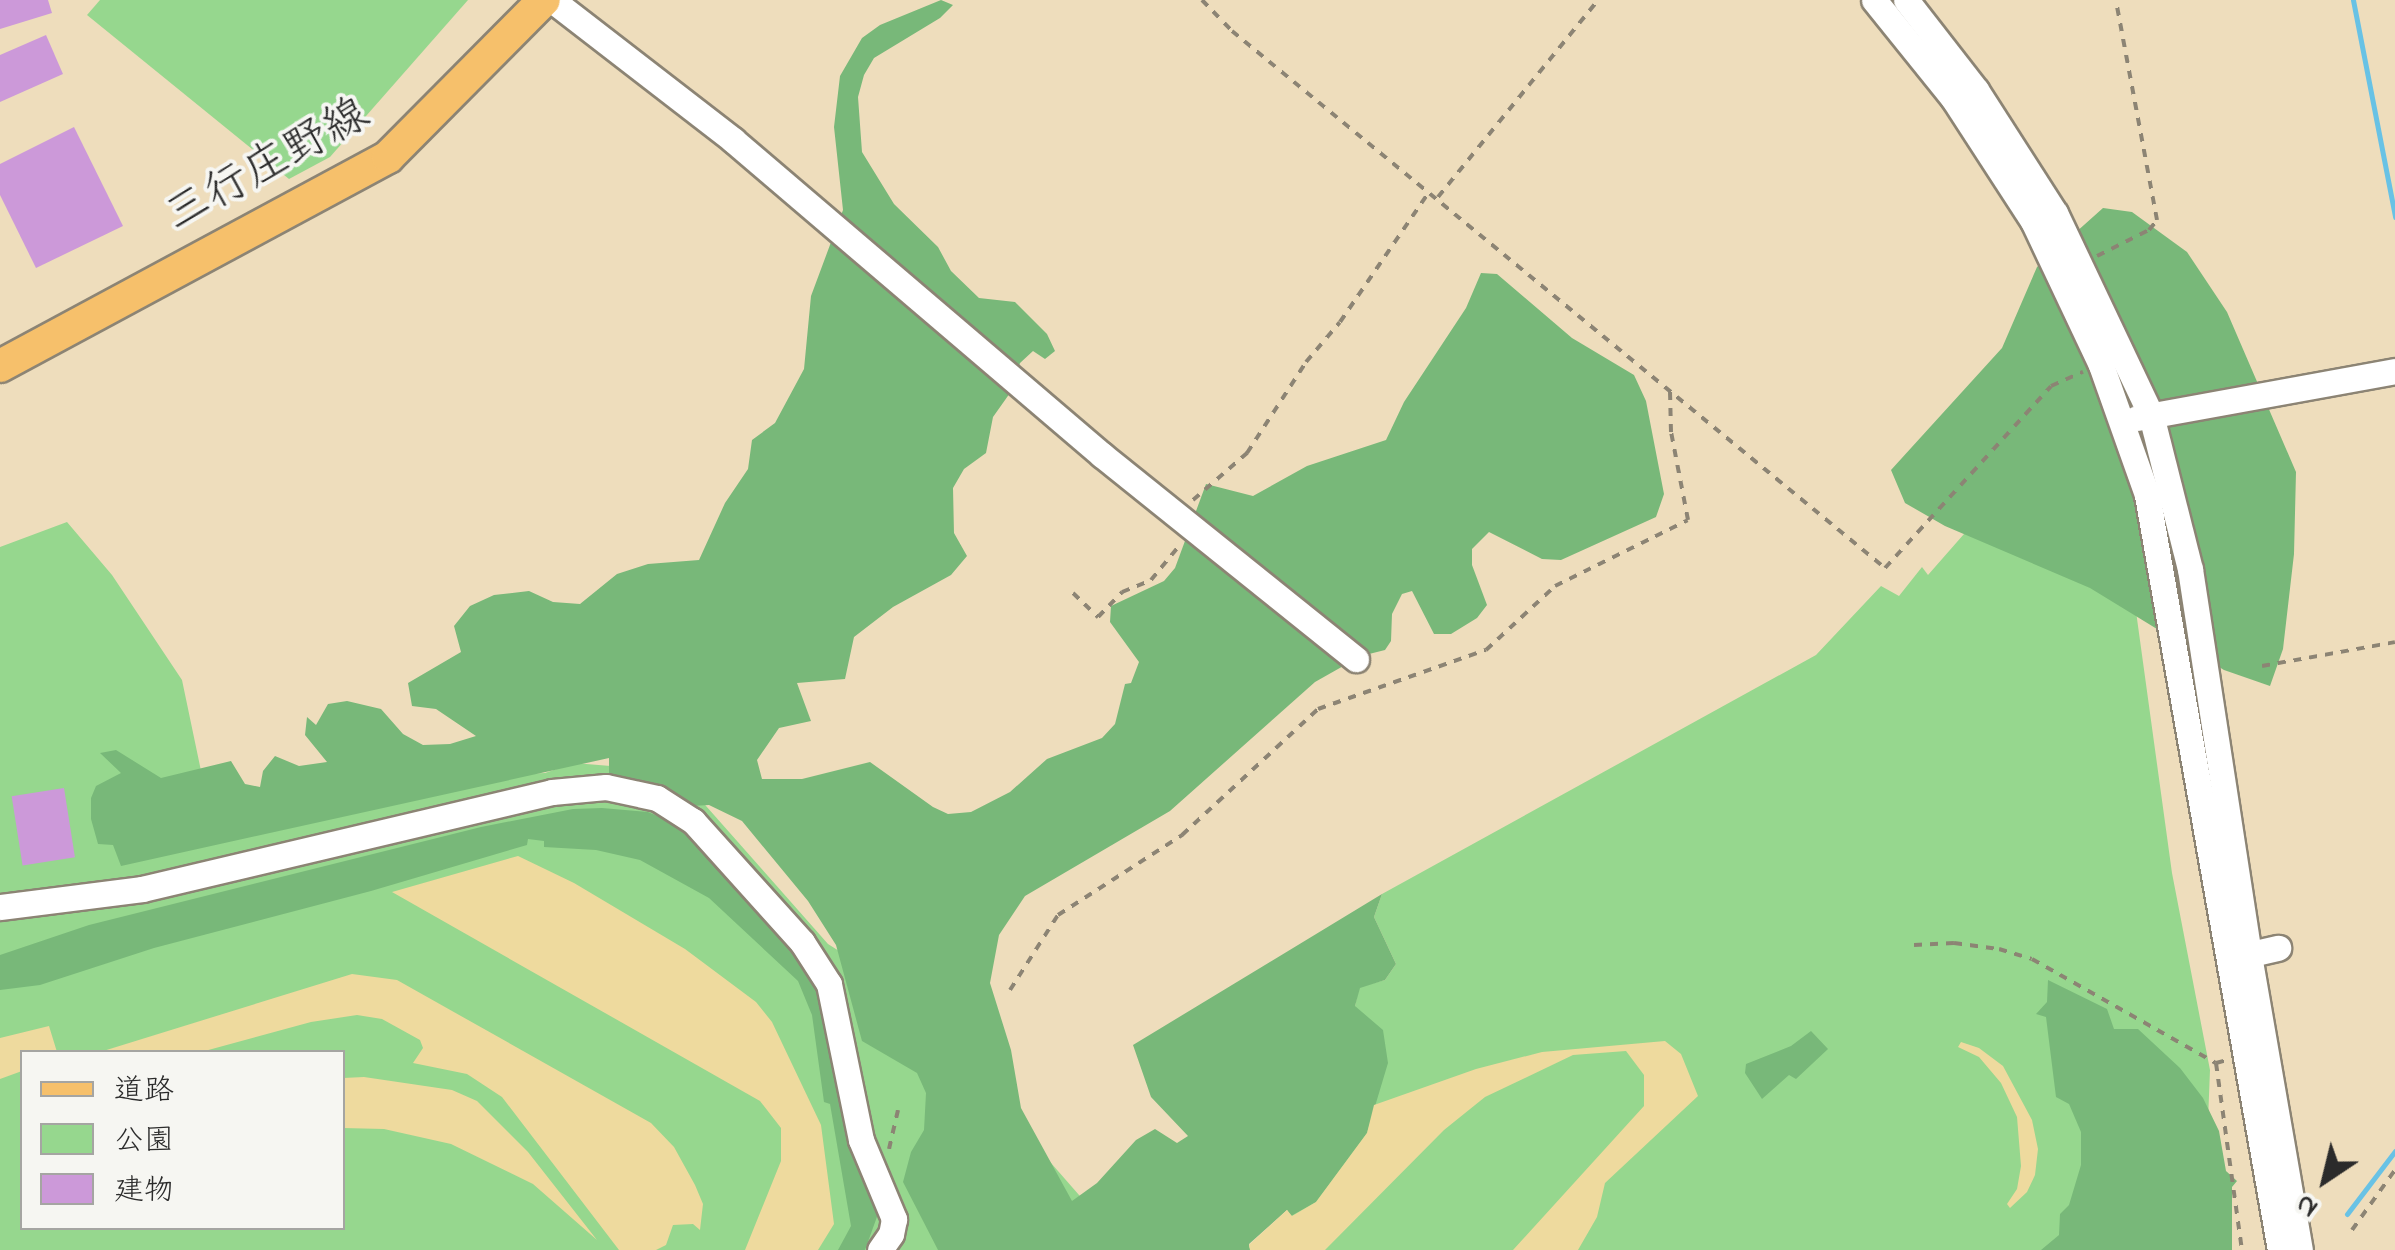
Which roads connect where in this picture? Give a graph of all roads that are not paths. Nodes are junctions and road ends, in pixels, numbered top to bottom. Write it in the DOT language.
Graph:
graph roads {
  1 [pos="548,0"];
  2 [pos="1874,0"];
  3 [pos="1906,0"];
  4 [pos="0,366"];
  5 [pos="2395,371"];
  6 [pos="2151,415"];
  7 [pos="2122,422"];
  8 [pos="1356,659"];
  9 [pos="0,907"];
  10 [pos="2278,948"];
  11 [pos="2251,954"];
  12 [pos="880,1250"];
  13 [pos="2280,1250"];
  14 [pos="2300,1250"];
  1 -- 4 [label="main road, 三行庄野線"];
  1 -- 8 [label="street"];
  2 -- 7 [label="street"];
  3 -- 6 [label="street"];
  5 -- 6 [label="street"];
  6 -- 7 [label="street"];
  6 -- 11 [label="street"];
  7 -- 13 [label="street"];
  9 -- 12 [label="street"];
  10 -- 11 [label="street"];
  11 -- 14 [label="street"];
}
